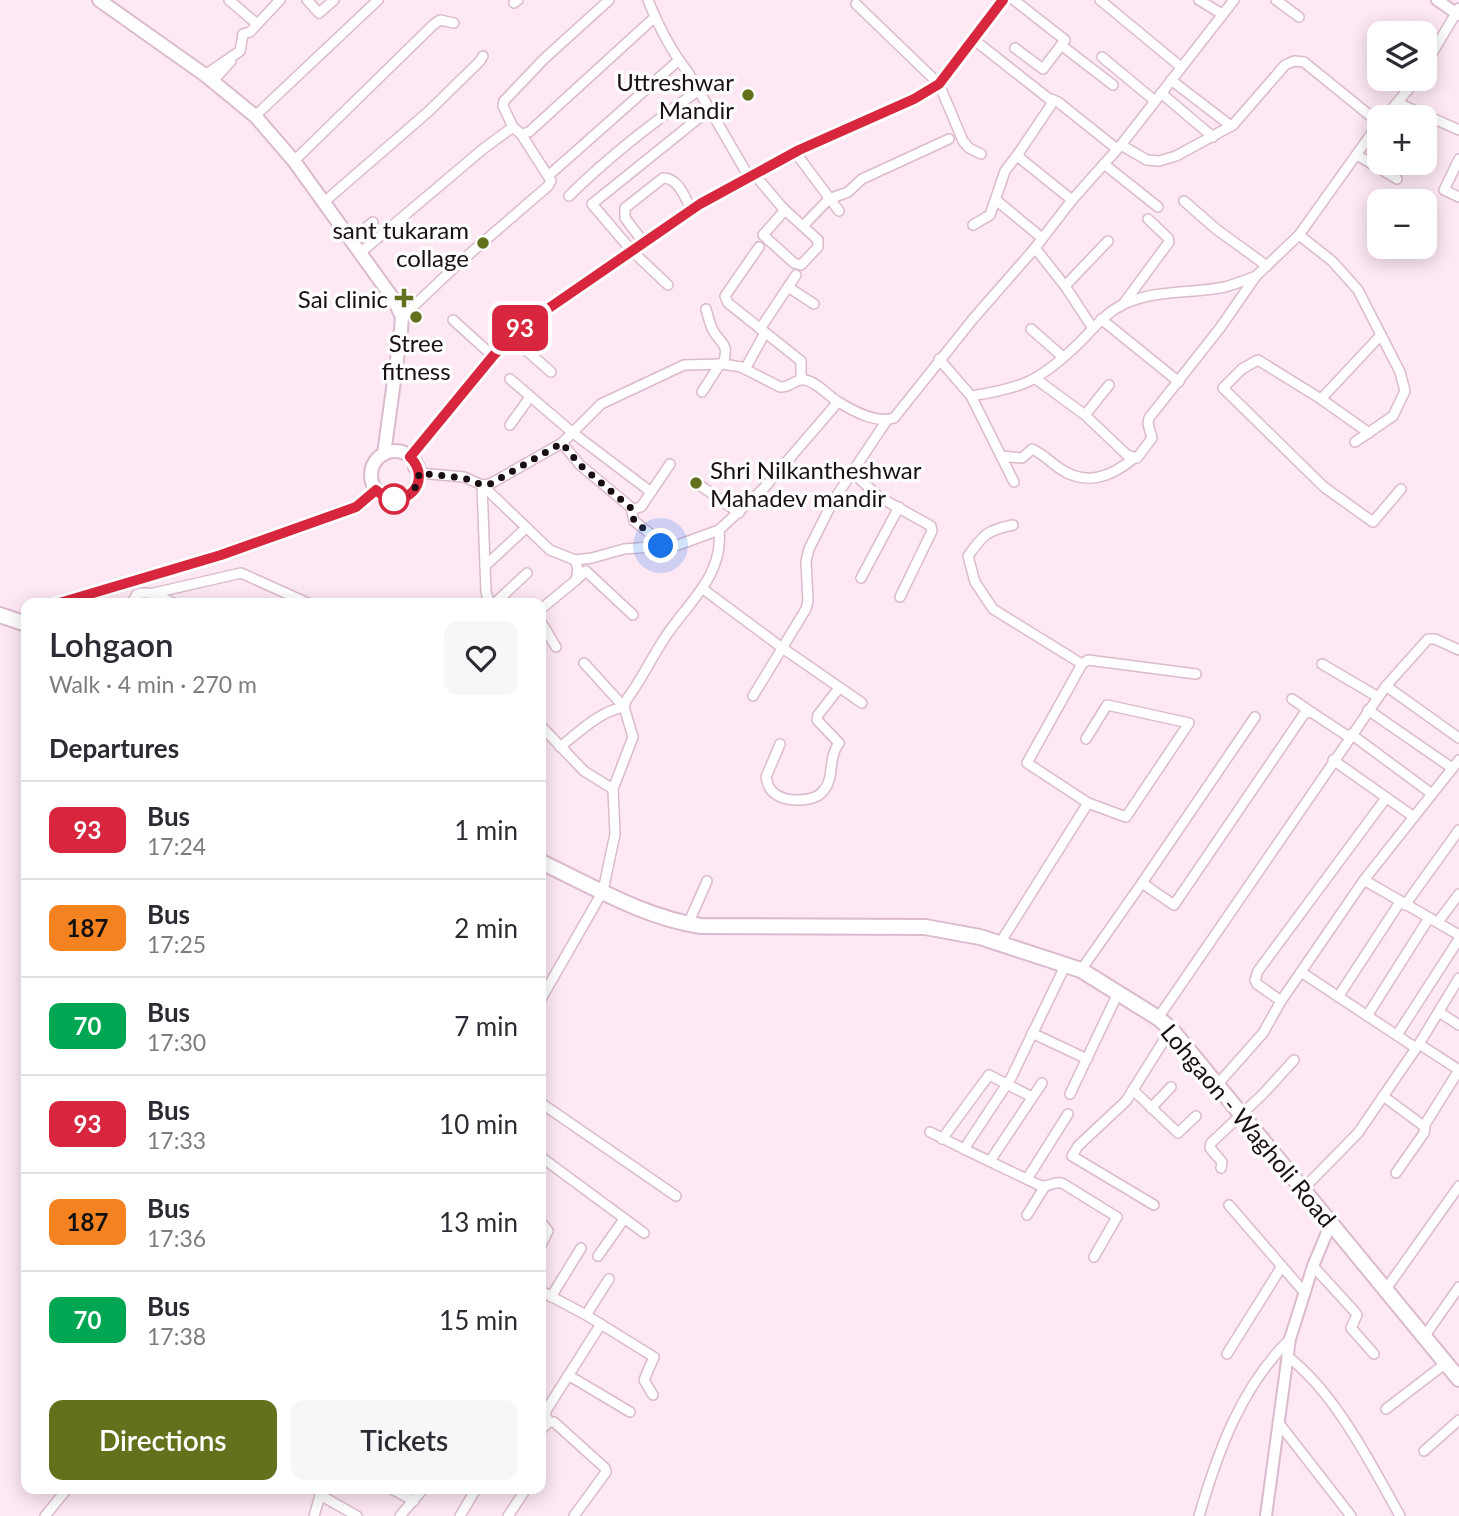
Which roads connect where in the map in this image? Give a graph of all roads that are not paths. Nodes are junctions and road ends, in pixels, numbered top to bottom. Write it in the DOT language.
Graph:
graph roads {
  1 [pos="99,0"];
  2 [pos="228,0"];
  3 [pos="280,0"];
  4 [pos="307,0"];
  5 [pos="334,0"];
  6 [pos="378,0"];
  7 [pos="610,0"];
  8 [pos="648,0"];
  9 [pos="1003,0"];
  10 [pos="1014,0"];
  11 [pos="1100,0"];
  12 [pos="1199,0"];
  13 [pos="1234,0"];
  14 [pos="1276,0"];
  15 [pos="1437,0"];
  16 [pos="856,4"];
  17 [pos="1458,12"];
  18 [pos="1222,14"];
  19 [pos="655,17"];
  20 [pos="1299,17"];
  21 [pos="454,23"];
  22 [pos="254,28"];
  23 [pos="973,39"];
  24 [pos="1061,45"];
  25 [pos="1437,46"];
  26 [pos="1015,48"];
  27 [pos="483,56"];
  28 [pos="1102,57"];
  29 [pos="679,60"];
  30 [pos="1181,67"];
  31 [pos="209,78"];
  32 [pos="1171,80"];
  33 [pos="939,84"];
  34 [pos="1113,85"];
  35 [pos="699,90"];
  36 [pos="1407,91"];
  37 [pos="1158,97"];
  38 [pos="1051,99"];
  39 [pos="1398,103"];
  40 [pos="710,109"];
  41 [pos="1367,113"];
  42 [pos="255,116"];
  43 [pos="1231,126"];
  44 [pos="1459,130"];
  45 [pos="517,131"];
  46 [pos="1213,137"];
  47 [pos="948,139"];
  48 [pos="1367,140"];
  49 [pos="1119,147"];
  50 [pos="794,152"];
  51 [pos="981,154"];
  52 [pos="1018,154"];
  53 [pos="1357,155"];
  54 [pos="1459,159"];
  55 [pos="293,161"];
  56 [pos="1104,164"];
  57 [pos="548,176"];
  58 [pos="751,176"];
  59 [pos="1397,179"];
  60 [pos="569,196"];
  61 [pos="1459,197"];
  62 [pos="829,199"];
  63 [pos="996,200"];
  64 [pos="1072,200"];
  65 [pos="1184,201"];
  66 [pos="323,203"];
  67 [pos="1158,207"];
  68 [pos="692,210"];
  69 [pos="785,210"];
  70 [pos="839,211"];
  71 [pos="1148,219"];
  72 [pos="373,222"];
  73 [pos="973,225"];
  74 [pos="803,226"];
  75 [pos="1299,235"];
  76 [pos="1042,238"];
  77 [pos="351,240"];
  78 [pos="1108,241"];
  79 [pos="644,243"];
  80 [pos="759,247"];
  81 [pos="1035,248"];
  82 [pos="632,251"];
  83 [pos="360,253"];
  84 [pos="1267,266"];
  85 [pos="796,275"];
  86 [pos="1256,276"];
  87 [pos="668,285"];
  88 [pos="1065,286"];
  89 [pos="788,287"];
  90 [pos="814,304"];
  91 [pos="1122,305"];
  92 [pos="706,309"];
  93 [pos="402,317"];
  94 [pos="1101,319"];
  95 [pos="453,320"];
  96 [pos="1092,327"];
  97 [pos="1031,329"];
  98 [pos="763,331"];
  99 [pos="1381,335"];
  100 [pos="512,337"];
  101 [pos="493,356"];
  102 [pos="1063,357"];
  103 [pos="939,359"];
  104 [pos="721,364"];
  105 [pos="745,369"];
  106 [pos="551,372"];
  107 [pos="510,379"];
  108 [pos="801,379"];
  109 [pos="1036,379"];
  110 [pos="1179,382"];
  111 [pos="1109,384"];
  112 [pos="702,392"];
  113 [pos="971,396"];
  114 [pos="530,397"];
  115 [pos="1321,399"];
  116 [pos="838,402"];
  117 [pos="1085,415"];
  118 [pos="887,420"];
  119 [pos="510,425"];
  120 [pos="573,433"];
  121 [pos="1369,433"];
  122 [pos="1355,442"];
  123 [pos="562,443"];
  124 [pos="384,454"];
  125 [pos="1001,456"];
  126 [pos="410,457"];
  127 [pos="1134,458"];
  128 [pos="670,464"];
  129 [pos="851,471"];
  130 [pos="419,473"];
  131 [pos="1014,482"];
  132 [pos="482,485"];
  133 [pos="701,486"];
  134 [pos="1401,489"];
  135 [pos="376,490"];
  136 [pos="651,492"];
  137 [pos="899,507"];
  138 [pos="631,508"];
  139 [pos="739,513"];
  140 [pos="1013,525"];
  141 [pos="526,528"];
  142 [pos="719,530"];
  143 [pos="666,546"];
  144 [pos="575,560"];
  145 [pos="485,566"];
  146 [pos="527,573"];
  147 [pos="861,578"];
  148 [pos="576,580"];
  149 [pos="703,589"];
  150 [pos="154,593"];
  151 [pos="900,597"];
  152 [pos="76,598"];
  153 [pos="135,598"];
  154 [pos="164,598"];
  155 [pos="297,598"];
  156 [pos="491,598"];
  157 [pos="499,598"];
  158 [pos="546,605"];
  159 [pos="0,615"];
  160 [pos="633,615"];
  161 [pos="21,620"];
  162 [pos="546,630"];
  163 [pos="556,647"];
  164 [pos="781,647"];
  165 [pos="1459,650"];
  166 [pos="584,663"];
  167 [pos="1082,664"];
  168 [pos="1322,664"];
  169 [pos="1196,674"];
  170 [pos="1386,686"];
  171 [pos="839,688"];
  172 [pos="752,696"];
  173 [pos="1377,697"];
  174 [pos="1292,699"];
  175 [pos="862,703"];
  176 [pos="624,707"];
  177 [pos="1368,710"];
  178 [pos="1311,712"];
  179 [pos="1255,717"];
  180 [pos="546,732"];
  181 [pos="1350,736"];
  182 [pos="1459,738"];
  183 [pos="1086,739"];
  184 [pos="780,744"];
  185 [pos="560,747"];
  186 [pos="1333,760"];
  187 [pos="1459,760"];
  188 [pos="1452,768"];
  189 [pos="613,789"];
  190 [pos="1432,794"];
  191 [pos="1386,797"];
  192 [pos="1088,803"];
  193 [pos="1414,817"];
  194 [pos="1459,830"];
  195 [pos="546,864"];
  196 [pos="1364,880"];
  197 [pos="707,881"];
  198 [pos="1142,883"];
  199 [pos="603,891"];
  200 [pos="1459,894"];
  201 [pos="1403,904"];
  202 [pos="1433,920"];
  203 [pos="688,924"];
  204 [pos="1459,937"];
  205 [pos="1000,943"];
  206 [pos="1066,964"];
  207 [pos="1081,970"];
  208 [pos="1301,972"];
  209 [pos="1459,978"];
  210 [pos="546,990"];
  211 [pos="1118,993"];
  212 [pos="1338,997"];
  213 [pos="1281,1001"];
  214 [pos="1439,1012"];
  215 [pos="1367,1016"];
  216 [pos="1158,1018"];
  217 [pos="1459,1026"];
  218 [pos="1171,1029"];
  219 [pos="1032,1033"];
  220 [pos="1397,1035"];
  221 [pos="1417,1046"];
  222 [pos="1087,1059"];
  223 [pos="1294,1060"];
  224 [pos="1008,1083"];
  225 [pos="1042,1083"];
  226 [pos="1217,1085"];
  227 [pos="1171,1087"];
  228 [pos="1133,1090"];
  229 [pos="1070,1094"];
  230 [pos="1383,1096"];
  231 [pos="1032,1097"];
  232 [pos="546,1106"];
  233 [pos="1151,1108"];
  234 [pos="1241,1113"];
  235 [pos="1068,1114"];
  236 [pos="1196,1116"];
  237 [pos="1424,1126"];
  238 [pos="930,1132"];
  239 [pos="942,1139"];
  240 [pos="964,1149"];
  241 [pos="546,1161"];
  242 [pos="990,1161"];
  243 [pos="1221,1168"];
  244 [pos="1396,1173"];
  245 [pos="1027,1179"];
  246 [pos="1045,1186"];
  247 [pos="1459,1186"];
  248 [pos="1304,1188"];
  249 [pos="676,1196"];
  250 [pos="1154,1205"];
  251 [pos="1229,1205"];
  252 [pos="1027,1215"];
  253 [pos="624,1219"];
  254 [pos="1331,1223"];
  255 [pos="644,1233"];
  256 [pos="581,1248"];
  257 [pos="598,1256"];
  258 [pos="1094,1257"];
  259 [pos="1282,1266"];
  260 [pos="1313,1266"];
  261 [pos="608,1279"];
  262 [pos="1459,1287"];
  263 [pos="1386,1289"];
  264 [pos="1305,1293"];
  265 [pos="546,1294"];
  266 [pos="551,1297"];
  267 [pos="586,1315"];
  268 [pos="601,1324"];
  269 [pos="1424,1337"];
  270 [pos="1290,1339"];
  271 [pos="1227,1354"];
  272 [pos="1374,1354"];
  273 [pos="1287,1356"];
  274 [pos="1446,1363"];
  275 [pos="568,1375"];
  276 [pos="1459,1379"];
  277 [pos="653,1395"];
  278 [pos="1386,1409"];
  279 [pos="546,1412"];
  280 [pos="630,1412"];
  281 [pos="546,1417"];
  282 [pos="1459,1420"];
  283 [pos="549,1422"];
  284 [pos="1278,1423"];
  285 [pos="546,1425"];
  286 [pos="1424,1451"];
  287 [pos="63,1494"];
  288 [pos="320,1494"];
  289 [pos="324,1494"];
  290 [pos="401,1494"];
  291 [pos="419,1494"];
  292 [pos="473,1494"];
  293 [pos="523,1494"];
  294 [pos="414,1501"];
  295 [pos="45,1516"];
  296 [pos="314,1516"];
  297 [pos="357,1516"];
  298 [pos="400,1516"];
  299 [pos="460,1516"];
  300 [pos="508,1516"];
  301 [pos="574,1516"];
  302 [pos="1199,1516"];
  303 [pos="1266,1516"];
  304 [pos="1351,1516"];
  305 [pos="1401,1516"];
  1 -- 31 [label="main road"];
  2 -- 22 [label="street"];
  3 -- 22 [label="street"];
  4 -- 5 [label="street"];
  6 -- 42 [label="street"];
  7 -- 45 [label="street"];
  8 -- 19 [label="street"];
  9 -- 23 [label="street"];
  10 -- 24 [label="street"];
  11 -- 30 [label="street"];
  12 -- 18 [label="street"];
  13 -- 18 [label="street"];
  14 -- 20 [label="street"];
  15 -- 17 [label="street"];
  16 -- 33 [label="street"];
  17 -- 25 [label="street"];
  18 -- 30 [label="street"];
  19 -- 29 [label="street"];
  19 -- 45 [label="street"];
  21 -- 55 [label="street"];
  22 -- 31 [label="street"];
  23 -- 33 [label="street"];
  23 -- 38 [label="street"];
  24 -- 26 [label="street"];
  24 -- 34 [label="street"];
  27 -- 66 [label="street"];
  28 -- 37 [label="street"];
  29 -- 35 [label="street"];
  29 -- 57 [label="street"];
  30 -- 32 [label="street"];
  31 -- 42 [label="main road"];
  32 -- 37 [label="street"];
  32 -- 43 [label="street"];
  33 -- 50 [label="street"];
  33 -- 51 [label="street"];
  35 -- 40 [label="street"];
  35 -- 60 [label="street"];
  36 -- 39 [label="street"];
  37 -- 46 [label="street"];
  37 -- 49 [label="street"];
  38 -- 49 [label="street"];
  38 -- 52 [label="street"];
  39 -- 44 [label="street"];
  40 -- 58 [label="street"];
  40 -- 82 [label="street"];
  41 -- 43 [label="street"];
  42 -- 55 [label="main road"];
  43 -- 46 [label="street"];
  45 -- 57 [label="street"];
  45 -- 83 [label="street"];
  46 -- 49 [label="street"];
  47 -- 62 [label="street"];
  48 -- 53 [label="street"];
  49 -- 56 [label="street"];
  50 -- 58 [label="street"];
  50 -- 62 [label="street"];
  52 -- 63 [label="street"];
  52 -- 64 [label="street"];
  53 -- 59 [label="street"];
  53 -- 75 [label="street"];
  54 -- 61 [label="street"];
  55 -- 66 [label="main road"];
  56 -- 64 [label="street"];
  56 -- 67 [label="street"];
  57 -- 93 [label="street"];
  58 -- 68 [label="street"];
  58 -- 69 [label="street"];
  62 -- 70 [label="street"];
  62 -- 74 [label="street"];
  63 -- 73 [label="street"];
  63 -- 76 [label="street"];
  64 -- 76 [label="street"];
  65 -- 84 [label="street"];
  66 -- 77 [label="main road"];
  68 -- 79 [label="street"];
  68 -- 79 [label="street"];
  69 -- 74 [label="street"];
  69 -- 74 [label="street"];
  71 -- 91 [label="street"];
  72 -- 77 [label="street"];
  75 -- 84 [label="street"];
  75 -- 99 [label="street"];
  76 -- 81 [label="street"];
  77 -- 83 [label="main road"];
  78 -- 88 [label="street"];
  79 -- 82 [label="street"];
  80 -- 98 [label="street"];
  81 -- 88 [label="street"];
  81 -- 103 [label="street"];
  82 -- 87 [label="street"];
  82 -- 100 [label="street"];
  83 -- 93 [label="main road"];
  84 -- 86 [label="street"];
  85 -- 89 [label="street"];
  86 -- 91 [label="street"];
  86 -- 110 [label="street"];
  88 -- 96 [label="street"];
  89 -- 90 [label="street"];
  89 -- 98 [label="street"];
  91 -- 94 [label="street"];
  92 -- 104 [label="street"];
  93 -- 124 [label="main road"];
  94 -- 96 [label="street"];
  94 -- 110 [label="street"];
  95 -- 101 [label="street"];
  96 -- 102 [label="street"];
  97 -- 102 [label="street"];
  98 -- 105 [label="street"];
  98 -- 108 [label="street"];
  99 -- 115 [label="street"];
  99 -- 121 [label="street"];
  100 -- 101 [label="street"];
  100 -- 106 [label="street"];
  101 -- 126 [label="street"];
  102 -- 109 [label="street"];
  103 -- 113 [label="street"];
  103 -- 118 [label="street"];
  104 -- 105 [label="street"];
  104 -- 112 [label="street"];
  104 -- 120 [label="street"];
  105 -- 108 [label="street"];
  107 -- 114 [label="street"];
  108 -- 116 [label="street"];
  109 -- 113 [label="street"];
  109 -- 117 [label="street"];
  110 -- 127 [label="street"];
  111 -- 117 [label="street"];
  113 -- 125 [label="street"];
  114 -- 119 [label="street"];
  114 -- 120 [label="street"];
  115 -- 121 [label="street"];
  115 -- 134 [label="street"];
  116 -- 118 [label="street"];
  116 -- 139 [label="street"];
  117 -- 127 [label="street"];
  118 -- 129 [label="street"];
  120 -- 123 [label="street"];
  120 -- 136 [label="street"];
  121 -- 122 [label="street"];
  123 -- 132 [label="street"];
  123 -- 138 [label="street"];
  124 -- 126 [label="main road"];
  124 -- 135 [label="main road"];
  125 -- 127 [label="street"];
  125 -- 131 [label="street"];
  126 -- 130 [label="main road"];
  128 -- 136 [label="street"];
  129 -- 137 [label="street"];
  129 -- 164 [label="street"];
  130 -- 132 [label="street"];
  130 -- 135 [label="main road"];
  132 -- 141 [label="street"];
  132 -- 145 [label="street"];
  133 -- 139 [label="street"];
  135 -- 152 [label="main road"];
  136 -- 138 [label="street"];
  137 -- 147 [label="street"];
  137 -- 151 [label="street"];
  138 -- 143 [label="street"];
  139 -- 142 [label="street"];
  140 -- 167 [label="street"];
  141 -- 144 [label="street"];
  141 -- 145 [label="street"];
  142 -- 143 [label="street"];
  142 -- 149 [label="street"];
  143 -- 144 [label="street"];
  144 -- 148 [label="street"];
  145 -- 156 [label="street"];
  146 -- 157 [label="street"];
  148 -- 158 [label="street"];
  148 -- 160 [label="street"];
  149 -- 164 [label="street"];
  149 -- 176 [label="street"];
  150 -- 153 [label="street"];
  150 -- 154 [label="street"];
  150 -- 155 [label="street"];
  159 -- 161 [label="main road"];
  162 -- 163 [label="street"];
  164 -- 171 [label="street"];
  164 -- 172 [label="street"];
  165 -- 170 [label="street"];
  166 -- 176 [label="street"];
  167 -- 169 [label="street"];
  167 -- 192 [label="street"];
  168 -- 173 [label="street"];
  170 -- 173 [label="street"];
  170 -- 182 [label="street"];
  171 -- 175 [label="street"];
  171 -- 184 [label="street"];
  173 -- 177 [label="street"];
  174 -- 178 [label="street"];
  176 -- 185 [label="street"];
  176 -- 189 [label="street"];
  177 -- 181 [label="street"];
  177 -- 188 [label="street"];
  178 -- 181 [label="street"];
  178 -- 198 [label="street"];
  179 -- 198 [label="street"];
  180 -- 185 [label="street"];
  181 -- 186 [label="street"];
  181 -- 190 [label="street"];
  183 -- 192 [label="street"];
  185 -- 189 [label="street"];
  186 -- 191 [label="street"];
  186 -- 216 [label="street"];
  187 -- 188 [label="street"];
  188 -- 190 [label="street"];
  189 -- 199 [label="street"];
  190 -- 193 [label="street"];
  191 -- 193 [label="street"];
  191 -- 213 [label="street"];
  192 -- 205 [label="street"];
  193 -- 196 [label="street"];
  194 -- 201 [label="street"];
  195 -- 199 [label="main road, Lohgaon - Wagholi Road"];
  196 -- 201 [label="street"];
  196 -- 208 [label="street"];
  197 -- 203 [label="street"];
  198 -- 207 [label="street"];
  199 -- 203 [label="main road, Lohgaon - Wagholi Road"];
  199 -- 210 [label="street"];
  200 -- 202 [label="street"];
  201 -- 202 [label="street"];
  201 -- 212 [label="street"];
  202 -- 204 [label="street"];
  202 -- 215 [label="street"];
  203 -- 205 [label="main road, Lohgaon - Wagholi Road"];
  204 -- 220 [label="street"];
  205 -- 206 [label="main road, Lohgaon - Wagholi Road"];
  206 -- 207 [label="main road, Lohgaon - Wagholi Road"];
  206 -- 219 [label="street"];
  207 -- 211 [label="main road, Lohgaon - Wagholi Road"];
  208 -- 212 [label="street"];
  208 -- 213 [label="street"];
  209 -- 214 [label="street"];
  211 -- 216 [label="main road, Lohgaon - Wagholi Road"];
  211 -- 222 [label="street"];
  212 -- 215 [label="street"];
  213 -- 226 [label="street"];
  214 -- 217 [label="street"];
  214 -- 221 [label="street"];
  215 -- 220 [label="street"];
  216 -- 218 [label="main road, Lohgaon - Wagholi Road"];
  218 -- 226 [label="main road, Lohgaon - Wagholi Road"];
  218 -- 228 [label="street"];
  219 -- 222 [label="street"];
  219 -- 224 [label="street"];
  220 -- 221 [label="street"];
  221 -- 230 [label="street"];
  221 -- 237 [label="street"];
  222 -- 229 [label="street"];
  223 -- 234 [label="street"];
  224 -- 231 [label="street"];
  224 -- 239 [label="street"];
  224 -- 240 [label="street"];
  225 -- 231 [label="street"];
  226 -- 234 [label="main road, Lohgaon - Wagholi Road"];
  227 -- 233 [label="street"];
  228 -- 233 [label="street"];
  228 -- 250 [label="street"];
  230 -- 237 [label="street"];
  230 -- 248 [label="street"];
  231 -- 242 [label="street"];
  232 -- 249 [label="street"];
  233 -- 236 [label="street"];
  234 -- 243 [label="street"];
  234 -- 248 [label="main road, Lohgaon - Wagholi Road"];
  235 -- 245 [label="street"];
  237 -- 244 [label="street"];
  238 -- 239 [label="street"];
  239 -- 240 [label="street"];
  240 -- 242 [label="street"];
  241 -- 253 [label="street"];
  242 -- 245 [label="street"];
  245 -- 246 [label="street"];
  246 -- 252 [label="street"];
  246 -- 258 [label="street"];
  247 -- 263 [label="street"];
  248 -- 254 [label="main road, Lohgaon - Wagholi Road"];
  251 -- 259 [label="street"];
  253 -- 255 [label="street"];
  253 -- 257 [label="street"];
  254 -- 260 [label="street"];
  254 -- 263 [label="main road, Lohgaon - Wagholi Road"];
  256 -- 266 [label="street"];
  259 -- 264 [label="street"];
  259 -- 271 [label="street"];
  260 -- 264 [label="street"];
  260 -- 272 [label="street"];
  261 -- 267 [label="street"];
  262 -- 269 [label="street"];
  263 -- 269 [label="main road, Lohgaon - Wagholi Road"];
  264 -- 270 [label="street"];
  265 -- 266 [label="street"];
  266 -- 267 [label="street"];
  267 -- 268 [label="street"];
  268 -- 275 [label="street"];
  268 -- 277 [label="street"];
  269 -- 274 [label="main road, Lohgaon - Wagholi Road"];
  270 -- 273 [label="street"];
  270 -- 302 [label="street"];
  273 -- 284 [label="street"];
  273 -- 305 [label="street"];
  274 -- 276 [label="main road, Lohgaon - Wagholi Road"];
  274 -- 278 [label="street"];
  275 -- 279 [label="street"];
  275 -- 280 [label="street"];
  281 -- 283 [label="street"];
  282 -- 286 [label="street"];
  283 -- 285 [label="street"];
  283 -- 301 [label="street"];
  284 -- 303 [label="street"];
  284 -- 304 [label="street"];
  287 -- 295 [label="street"];
  288 -- 296 [label="street"];
  289 -- 297 [label="street"];
  290 -- 294 [label="street"];
  291 -- 294 [label="street"];
  292 -- 299 [label="street"];
  293 -- 300 [label="street"];
  294 -- 298 [label="street"];
}
